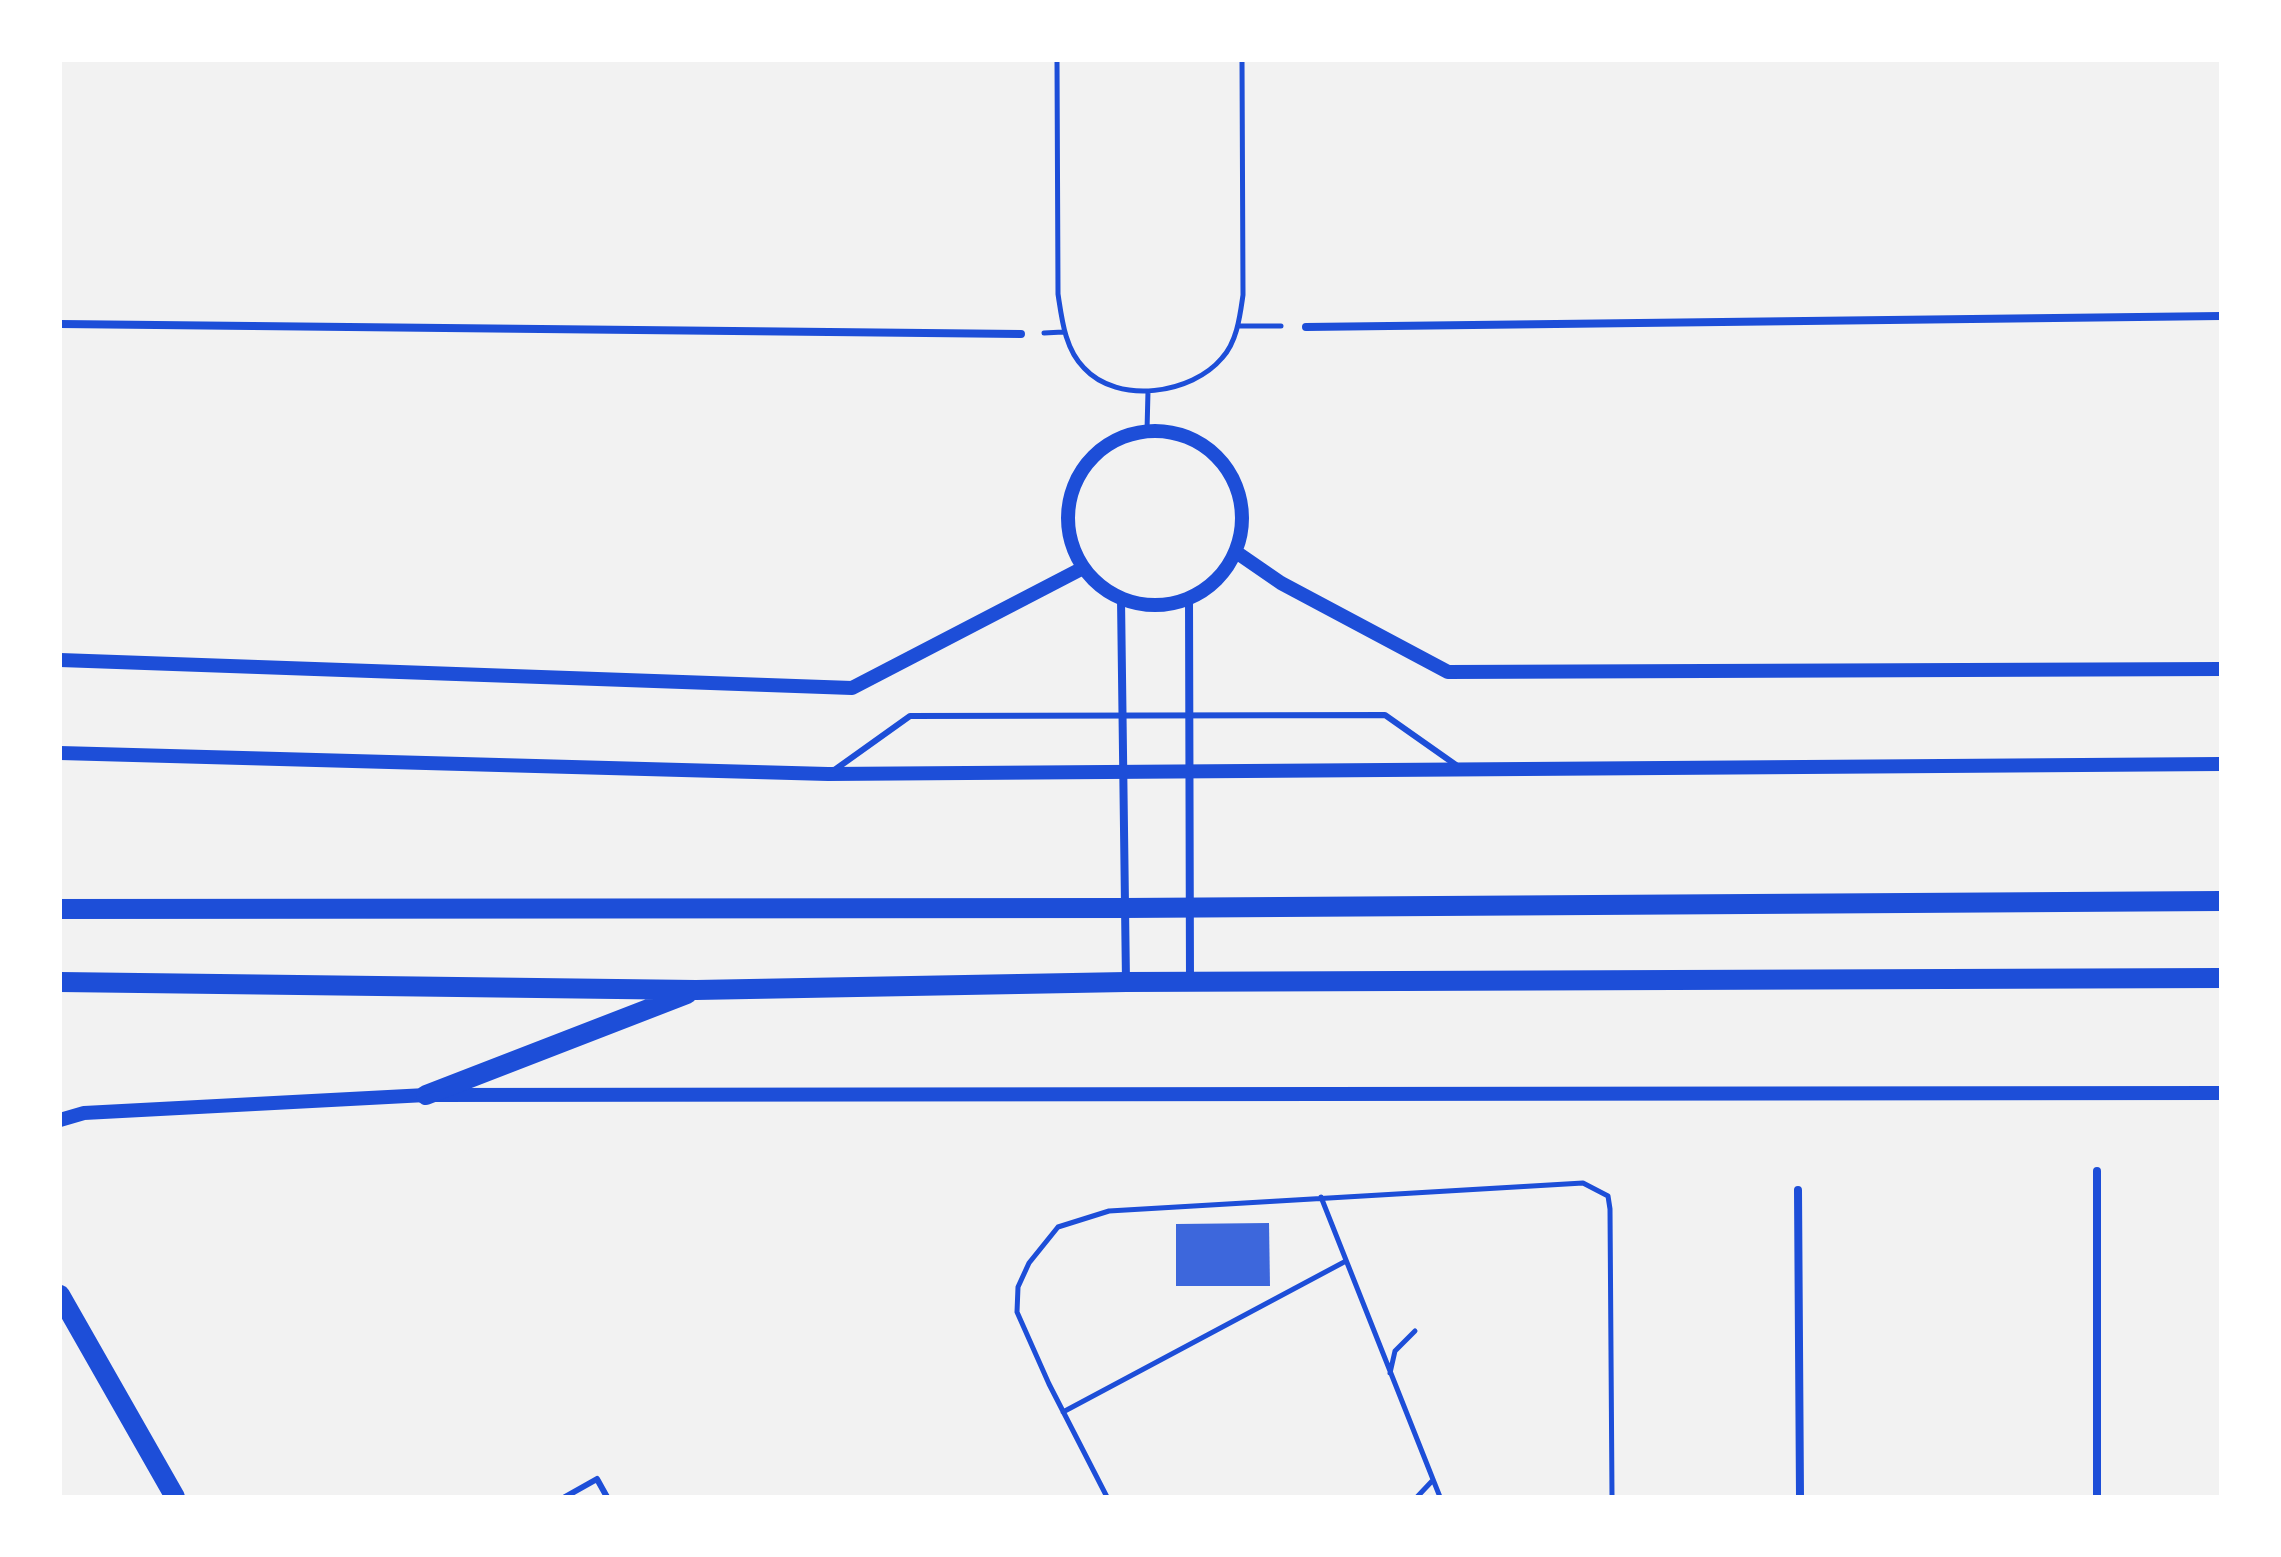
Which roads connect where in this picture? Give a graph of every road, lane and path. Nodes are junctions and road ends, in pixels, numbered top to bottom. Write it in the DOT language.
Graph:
graph roads {
  1 [pos="1057,60"];
  2 [pos="1242,60"];
  3 [pos="2221,316"];
  4 [pos="60,324"];
  5 [pos="1238,326"];
  6 [pos="1306,327"];
  7 [pos="1021,334"];
  8 [pos="1148,391"];
  9 [pos="1147,431"];
  10 [pos="1236,552"];
  11 [pos="1083,568"];
  12 [pos="1121,599"];
  13 [pos="1189,599"];
  14 [pos="60,660"];
  15 [pos="2221,669"];
  16 [pos="1122,715"];
  17 [pos="1190,715"];
  18 [pos="60,753"];
  19 [pos="2221,764"];
  20 [pos="1462,770"];
  21 [pos="1123,771"];
  22 [pos="1190,771"];
  23 [pos="828,774"];
  24 [pos="2221,901"];
  25 [pos="1123,908"];
  26 [pos="1192,908"];
  27 [pos="60,909"];
  28 [pos="2221,978"];
  29 [pos="60,982"];
  30 [pos="1126,982"];
  31 [pos="1190,983"];
  32 [pos="696,990"];
  33 [pos="2221,1093"];
  34 [pos="426,1095"];
  35 [pos="60,1120"];
  36 [pos="2097,1171"];
  37 [pos="1798,1190"];
  38 [pos="1321,1197"];
  39 [pos="1346,1261"];
  40 [pos="60,1295"];
  41 [pos="1415,1331"];
  42 [pos="1390,1374"];
  43 [pos="1063,1412"];
  44 [pos="1433,1480"];
  45 [pos="175,1497"];
  46 [pos="565,1497"];
  47 [pos="607,1497"];
  48 [pos="1107,1497"];
  49 [pos="1417,1497"];
  50 [pos="1440,1497"];
  51 [pos="1612,1497"];
  52 [pos="1800,1497"];
  53 [pos="2097,1497"];
  1 -- 8 [label="path"];
  2 -- 5 [label="path"];
  3 -- 6 [label="street"];
  4 -- 7 [label="street"];
  5 -- 6 [label="path"];
  5 -- 8 [label="path"];
  8 -- 9 [label="path"];
  9 -- 10 [label="street"];
  9 -- 11 [label="street"];
  10 -- 13 [label="street"];
  10 -- 15 [label="street"];
  11 -- 12 [label="street"];
  11 -- 14 [label="street"];
  12 -- 13 [label="street"];
  12 -- 16 [label="street"];
  13 -- 17 [label="street"];
  16 -- 17 [label="lane"];
  16 -- 21 [label="street"];
  16 -- 23 [label="lane"];
  17 -- 20 [label="lane"];
  17 -- 22 [label="street"];
  18 -- 23 [label="street"];
  19 -- 20 [label="street"];
  20 -- 22 [label="street"];
  21 -- 22 [label="street"];
  21 -- 23 [label="street"];
  21 -- 25 [label="street"];
  22 -- 26 [label="street"];
  24 -- 26 [label="main road"];
  25 -- 26 [label="main road"];
  25 -- 27 [label="main road"];
  25 -- 30 [label="street"];
  26 -- 31 [label="street"];
  28 -- 31 [label="main road"];
  29 -- 32 [label="main road"];
  30 -- 31 [label="main road"];
  30 -- 32 [label="main road"];
  32 -- 34 [label="main road"];
  33 -- 34 [label="street"];
  34 -- 35 [label="street"];
  36 -- 53 [label="street"];
  37 -- 52 [label="street"];
  38 -- 39 [label="path"];
  38 -- 43 [label="path"];
  38 -- 51 [label="path"];
  39 -- 42 [label="path"];
  39 -- 43 [label="path"];
  40 -- 45 [label="main road"];
  41 -- 42 [label="path"];
  42 -- 44 [label="path"];
  43 -- 48 [label="path"];
  44 -- 49 [label="path"];
  44 -- 50 [label="path"];
  46 -- 47 [label="lane"];
}
